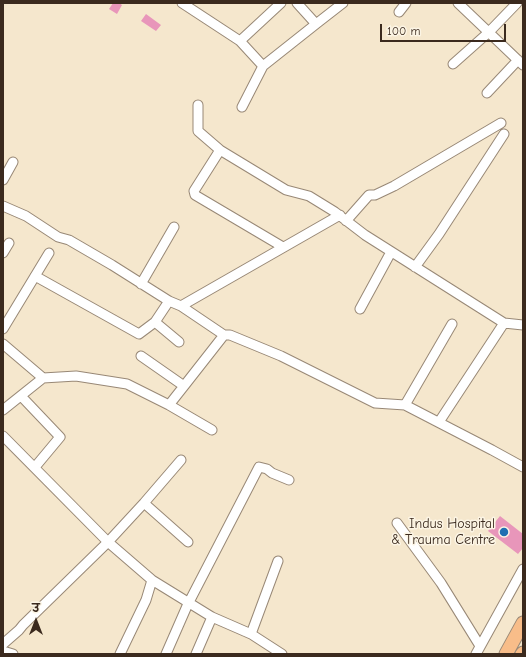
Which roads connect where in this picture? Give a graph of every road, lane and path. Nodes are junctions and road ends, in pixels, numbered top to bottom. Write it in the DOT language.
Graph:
graph roads {
  1 [pos="182,3"];
  2 [pos="281,3"];
  3 [pos="297,3"];
  4 [pos="343,3"];
  5 [pos="406,3"];
  6 [pos="458,3"];
  7 [pos="517,3"];
  8 [pos="399,12"];
  9 [pos="316,24"];
  10 [pos="489,32"];
  11 [pos="240,41"];
  12 [pos="520,62"];
  13 [pos="454,64"];
  14 [pos="263,66"];
  15 [pos="487,93"];
  16 [pos="198,105"];
  17 [pos="242,107"];
  18 [pos="502,123"];
  19 [pos="504,134"];
  20 [pos="220,150"];
  21 [pos="14,162"];
  22 [pos="3,180"];
  23 [pos="3,206"];
  24 [pos="342,217"];
  25 [pos="174,227"];
  26 [pos="9,243"];
  27 [pos="283,248"];
  28 [pos="391,252"];
  29 [pos="3,253"];
  30 [pos="49,253"];
  31 [pos="415,267"];
  32 [pos="35,276"];
  33 [pos="141,284"];
  34 [pos="169,301"];
  35 [pos="181,306"];
  36 [pos="360,309"];
  37 [pos="155,322"];
  38 [pos="504,323"];
  39 [pos="452,324"];
  40 [pos="523,325"];
  41 [pos="3,329"];
  42 [pos="224,335"];
  43 [pos="178,342"];
  44 [pos="3,344"];
  45 [pos="141,356"];
  46 [pos="43,378"];
  47 [pos="184,386"];
  48 [pos="21,396"];
  49 [pos="169,405"];
  50 [pos="405,405"];
  51 [pos="3,410"];
  52 [pos="439,422"];
  53 [pos="212,430"];
  54 [pos="3,436"];
  55 [pos="181,460"];
  56 [pos="35,467"];
  57 [pos="523,467"];
  58 [pos="289,480"];
  59 [pos="144,503"];
  60 [pos="397,523"];
  61 [pos="108,542"];
  62 [pos="188,542"];
  63 [pos="278,561"];
  64 [pos="523,569"];
  65 [pos="152,580"];
  66 [pos="189,603"];
  67 [pos="212,617"];
  68 [pos="523,623"];
  69 [pos="251,634"];
  70 [pos="3,644"];
  71 [pos="478,650"];
  72 [pos="3,651"];
  73 [pos="278,653"];
  74 [pos="13,654"];
  75 [pos="120,654"];
  76 [pos="166,654"];
  77 [pos="196,654"];
  78 [pos="506,654"];
  1 -- 11 [label="street"];
  2 -- 11 [label="street"];
  3 -- 9 [label="street"];
  4 -- 9 [label="street"];
  5 -- 8 [label="street"];
  6 -- 10 [label="street"];
  7 -- 10 [label="street"];
  9 -- 14 [label="street"];
  10 -- 12 [label="street"];
  10 -- 13 [label="street"];
  11 -- 14 [label="street"];
  12 -- 15 [label="street"];
  14 -- 17 [label="street"];
  16 -- 20 [label="street"];
  18 -- 24 [label="street"];
  19 -- 31 [label="street"];
  20 -- 24 [label="street"];
  20 -- 27 [label="street"];
  21 -- 22 [label="street"];
  23 -- 33 [label="street"];
  24 -- 27 [label="street"];
  24 -- 28 [label="street"];
  25 -- 33 [label="street"];
  26 -- 29 [label="street"];
  27 -- 35 [label="street"];
  28 -- 31 [label="street"];
  28 -- 36 [label="street"];
  30 -- 32 [label="street"];
  31 -- 38 [label="street"];
  32 -- 37 [label="street"];
  32 -- 41 [label="street"];
  33 -- 34 [label="street"];
  34 -- 35 [label="street"];
  34 -- 37 [label="street"];
  35 -- 42 [label="street"];
  37 -- 43 [label="street"];
  38 -- 40 [label="street"];
  38 -- 52 [label="street"];
  39 -- 50 [label="street"];
  42 -- 47 [label="street"];
  42 -- 50 [label="street"];
  44 -- 46 [label="street"];
  45 -- 47 [label="street"];
  46 -- 48 [label="street"];
  46 -- 49 [label="street"];
  47 -- 49 [label="street"];
  48 -- 51 [label="street"];
  48 -- 56 [label="street"];
  49 -- 53 [label="street"];
  50 -- 52 [label="street"];
  52 -- 57 [label="street"];
  54 -- 56 [label="street"];
  55 -- 59 [label="street"];
  56 -- 61 [label="street"];
  58 -- 66 [label="street"];
  59 -- 61 [label="street"];
  59 -- 62 [label="street"];
  60 -- 71 [label="street"];
  61 -- 65 [label="street"];
  61 -- 70 [label="street"];
  63 -- 69 [label="street"];
  64 -- 71 [label="street"];
  65 -- 66 [label="street"];
  65 -- 75 [label="street"];
  66 -- 67 [label="street"];
  66 -- 76 [label="street"];
  67 -- 69 [label="street"];
  67 -- 77 [label="street"];
  68 -- 78 [label="highway"];
  69 -- 73 [label="street"];
  72 -- 74 [label="street"];
}
